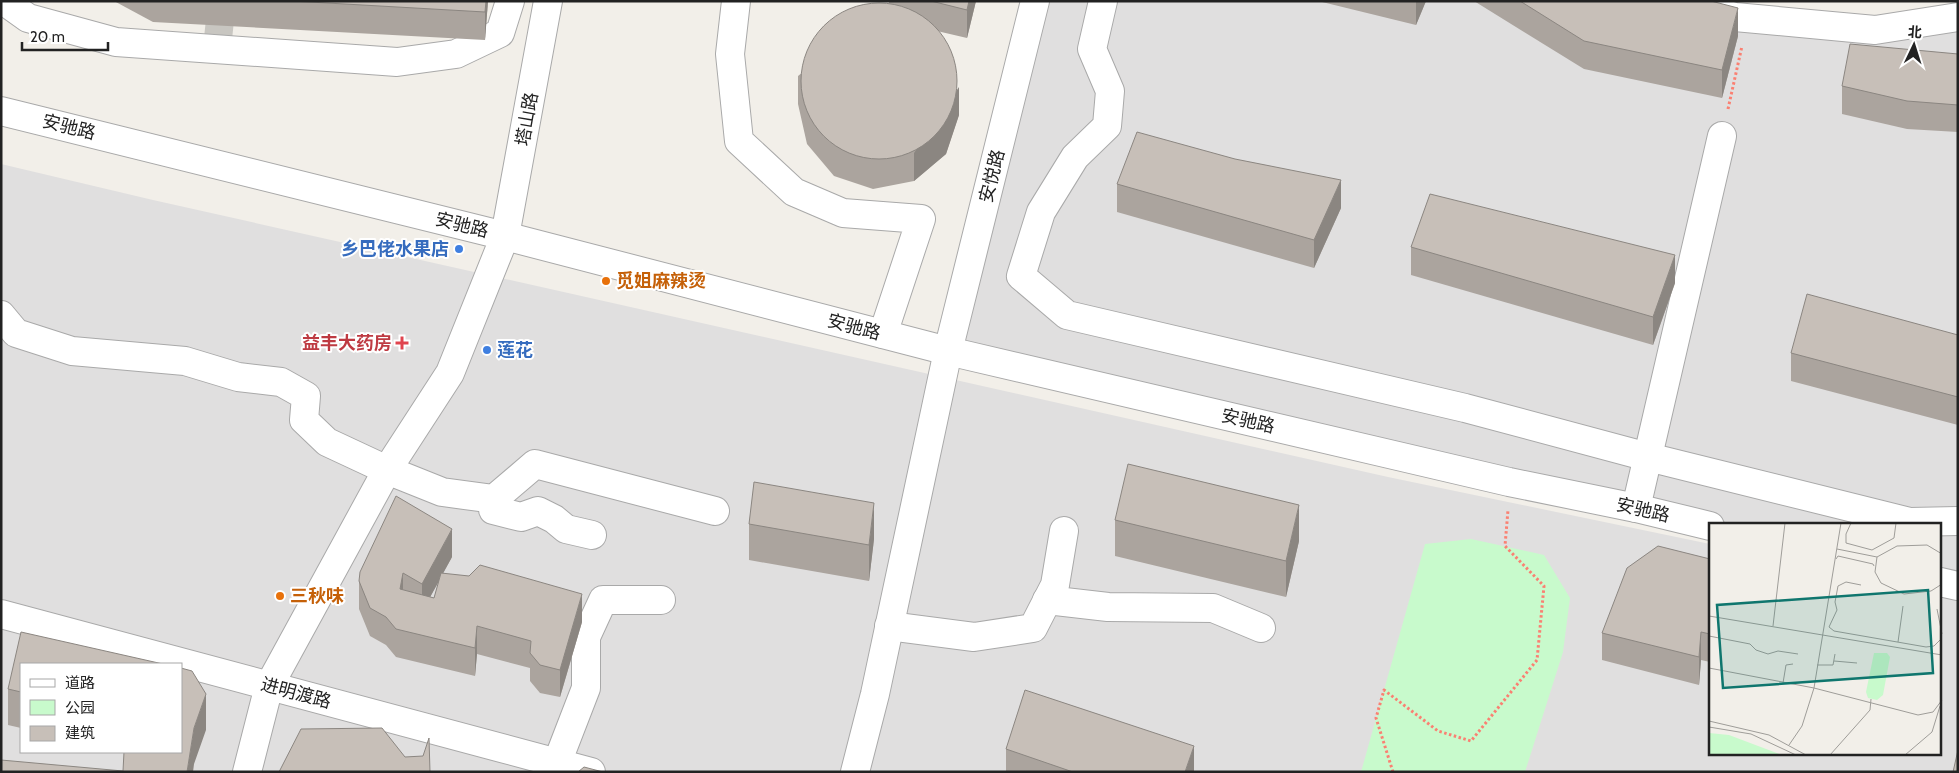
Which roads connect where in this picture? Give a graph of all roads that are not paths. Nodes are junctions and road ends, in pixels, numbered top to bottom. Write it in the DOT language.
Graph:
graph roads {
  1 [pos="4,1"];
  2 [pos="510,1"];
  3 [pos="548,1"];
  4 [pos="736,1"];
  5 [pos="1035,1"];
  6 [pos="1104,1"];
  7 [pos="1684,1"];
  8 [pos="1958,17"];
  9 [pos="1,111"];
  10 [pos="1722,136"];
  11 [pos="505,236"];
  12 [pos="1,315"];
  13 [pos="883,334"];
  14 [pos="948,351"];
  15 [pos="1648,456"];
  16 [pos="387,470"];
  17 [pos="494,498"];
  18 [pos="1636,508"];
  19 [pos="715,511"];
  20 [pos="1958,521"];
  21 [pos="1709,526"];
  22 [pos="1064,531"];
  23 [pos="592,535"];
  24 [pos="1942,582"];
  25 [pos="1958,586"];
  26 [pos="662,600"];
  27 [pos="1047,600"];
  28 [pos="1,614"];
  29 [pos="890,626"];
  30 [pos="1261,628"];
  31 [pos="269,686"];
  32 [pos="557,763"];
  33 [pos="247,772"];
  34 [pos="591,772"];
  35 [pos="855,772"];
  1 -- 2 [label="street"];
  3 -- 11 [label="street, 塔山路"];
  4 -- 13 [label="street"];
  5 -- 14 [label="street, 安悦路"];
  6 -- 15 [label="street"];
  7 -- 8 [label="street"];
  9 -- 11 [label="street, 安驰路"];
  10 -- 15 [label="street"];
  11 -- 13 [label="street, 安驰路"];
  11 -- 16 [label="street, 塔山路"];
  12 -- 16 [label="street"];
  13 -- 14 [label="street, 安驰路"];
  14 -- 18 [label="street, 安驰路"];
  14 -- 29 [label="street, 安悦路"];
  15 -- 18 [label="street"];
  15 -- 20 [label="street"];
  16 -- 17 [label="street"];
  16 -- 31 [label="street, 塔山路"];
  17 -- 19 [label="street"];
  17 -- 23 [label="street"];
  18 -- 21 [label="street, 安驰路"];
  22 -- 27 [label="street"];
  24 -- 25 [label="street"];
  26 -- 32 [label="street"];
  27 -- 29 [label="street"];
  27 -- 30 [label="street"];
  28 -- 31 [label="street, 进明渡路"];
  29 -- 35 [label="street, 安悦路"];
  31 -- 32 [label="street, 进明渡路"];
  31 -- 33 [label="street, 塔山路"];
  32 -- 34 [label="street, 进明渡路"];
}
